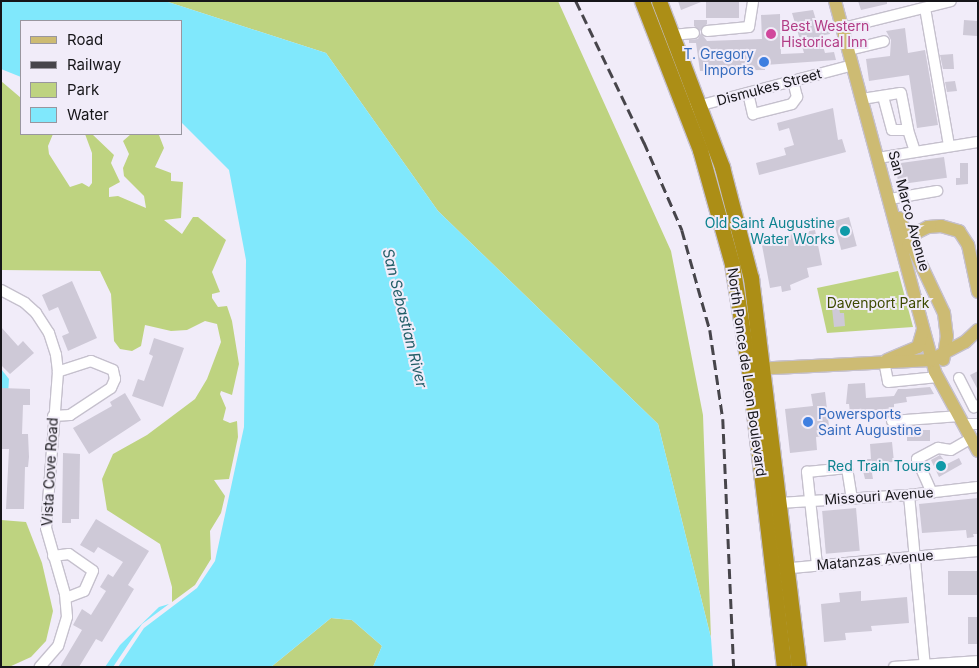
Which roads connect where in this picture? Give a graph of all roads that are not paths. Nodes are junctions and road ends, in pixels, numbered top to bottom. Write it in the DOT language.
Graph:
graph roads {
  1 [pos="642,1"];
  2 [pos="659,1"];
  3 [pos="753,1"];
  4 [pos="835,1"];
  5 [pos="951,1"];
  6 [pos="926,8"];
  7 [pos="843,28"];
  8 [pos="707,31"];
  9 [pos="694,33"];
  10 [pos="672,35"];
  11 [pos="884,41"];
  12 [pos="849,50"];
  13 [pos="853,65"];
  14 [pos="793,81"];
  15 [pos="748,93"];
  16 [pos="883,96"];
  17 [pos="862,99"];
  18 [pos="700,106"];
  19 [pos="685,110"];
  20 [pos="908,130"];
  21 [pos="978,142"];
  22 [pos="949,146"];
  23 [pos="915,152"];
  24 [pos="878,158"];
  25 [pos="937,191"];
  26 [pos="890,199"];
  27 [pos="897,217"];
  28 [pos="928,227"];
  29 [pos="912,239"];
  30 [pos="906,258"];
  31 [pos="976,275"];
  32 [pos="1,290"];
  33 [pos="978,292"];
  34 [pos="924,325"];
  35 [pos="978,330"];
  36 [pos="948,349"];
  37 [pos="931,360"];
  38 [pos="884,361"];
  39 [pos="756,369"];
  40 [pos="58,372"];
  41 [pos="938,377"];
  42 [pos="959,378"];
  43 [pos="966,390"];
  44 [pos="948,394"];
  45 [pos="978,405"];
  46 [pos="53,416"];
  47 [pos="962,420"];
  48 [pos="892,422"];
  49 [pos="978,424"];
  50 [pos="972,438"];
  51 [pos="978,451"];
  52 [pos="978,487"];
  53 [pos="932,493"];
  54 [pos="909,495"];
  55 [pos="852,498"];
  56 [pos="810,501"];
  57 [pos="779,503"];
  58 [pos="978,551"];
  59 [pos="52,556"];
  60 [pos="915,557"];
  61 [pos="817,566"];
  62 [pos="788,568"];
  63 [pos="772,569"];
  64 [pos="66,598"];
  65 [pos="978,661"];
  66 [pos="925,666"];
  67 [pos="40,667"];
  68 [pos="784,667"];
  69 [pos="799,667"];
  70 [pos="894,667"];
  1 -- 19 [label="highway, North Ponce de Leon Boulevard"];
  2 -- 10 [label="highway, North Ponce de Leon Boulevard"];
  3 -- 8 [label="street"];
  4 -- 7 [label="main road, San Marco Avenue"];
  5 -- 6 [label="street"];
  6 -- 7 [label="street"];
  6 -- 22 [label="street"];
  7 -- 12 [label="main road, San Marco Avenue"];
  9 -- 10 [label="street"];
  10 -- 18 [label="highway, North Ponce de Leon Boulevard"];
  11 -- 12 [label="street"];
  12 -- 13 [label="main road, San Marco Avenue"];
  13 -- 14 [label="street, Dismukes Street"];
  13 -- 17 [label="main road, San Marco Avenue"];
  14 -- 15 [label="street, Dismukes Street"];
  14 -- 15 [label="street"];
  15 -- 18 [label="street, Dismukes Street"];
  16 -- 17 [label="street"];
  16 -- 20 [label="street"];
  16 -- 20 [label="street"];
  17 -- 24 [label="main road, San Marco Avenue"];
  18 -- 19 [label="street, Dismukes Street"];
  18 -- 39 [label="highway, North Ponce de Leon Boulevard"];
  19 -- 39 [label="highway, North Ponce de Leon Boulevard"];
  20 -- 23 [label="street"];
  21 -- 22 [label="street"];
  22 -- 23 [label="street"];
  23 -- 24 [label="street"];
  24 -- 26 [label="main road, San Marco Avenue"];
  25 -- 26 [label="street"];
  26 -- 27 [label="main road, San Marco Avenue"];
  27 -- 28 [label="main road"];
  27 -- 29 [label="main road"];
  27 -- 30 [label="main road, San Marco Avenue"];
  28 -- 29 [label="main road"];
  28 -- 31 [label="main road"];
  29 -- 30 [label="main road"];
  29 -- 36 [label="main road"];
  30 -- 34 [label="main road, San Marco Avenue"];
  31 -- 33 [label="main road"];
  32 -- 40 [label="street, Vista Cove Road"];
  34 -- 36 [label="main road"];
  34 -- 37 [label="main road, San Marco Avenue"];
  34 -- 38 [label="main road"];
  35 -- 36 [label="main road"];
  36 -- 37 [label="main road"];
  36 -- 44 [label="main road"];
  37 -- 38 [label="main road"];
  37 -- 41 [label="main road, San Marco Avenue"];
  38 -- 39 [label="main road"];
  38 -- 41 [label="street"];
  39 -- 57 [label="highway, North Ponce de Leon Boulevard"];
  39 -- 63 [label="highway, North Ponce de Leon Boulevard"];
  40 -- 46 [label="street, Vista Cove Road"];
  40 -- 46 [label="street"];
  41 -- 44 [label="main road, San Marco Avenue"];
  42 -- 43 [label="street"];
  43 -- 44 [label="street"];
  43 -- 45 [label="street"];
  44 -- 47 [label="main road, San Marco Avenue"];
  46 -- 59 [label="street, Vista Cove Road"];
  47 -- 48 [label="street"];
  47 -- 49 [label="street"];
  47 -- 50 [label="main road, San Marco Avenue"];
  50 -- 51 [label="main road, San Marco Avenue"];
  50 -- 53 [label="street"];
  52 -- 53 [label="street, Missouri Avenue"];
  53 -- 54 [label="street, Missouri Avenue"];
  54 -- 55 [label="street, Missouri Avenue"];
  54 -- 60 [label="street"];
  55 -- 56 [label="street, Missouri Avenue"];
  55 -- 56 [label="street"];
  56 -- 57 [label="street, Missouri Avenue"];
  56 -- 61 [label="street"];
  57 -- 62 [label="highway, North Ponce de Leon Boulevard"];
  58 -- 60 [label="street, Matanzas Avenue"];
  59 -- 64 [label="street, Vista Cove Road"];
  59 -- 64 [label="street"];
  60 -- 61 [label="street, Matanzas Avenue"];
  60 -- 66 [label="street"];
  61 -- 62 [label="street, Matanzas Avenue"];
  62 -- 63 [label="street, Matanzas Avenue"];
  62 -- 69 [label="highway, North Ponce de Leon Boulevard"];
  63 -- 68 [label="highway, North Ponce de Leon Boulevard"];
  64 -- 67 [label="street, Vista Cove Road"];
  65 -- 66 [label="street"];
  66 -- 70 [label="street"];
}
